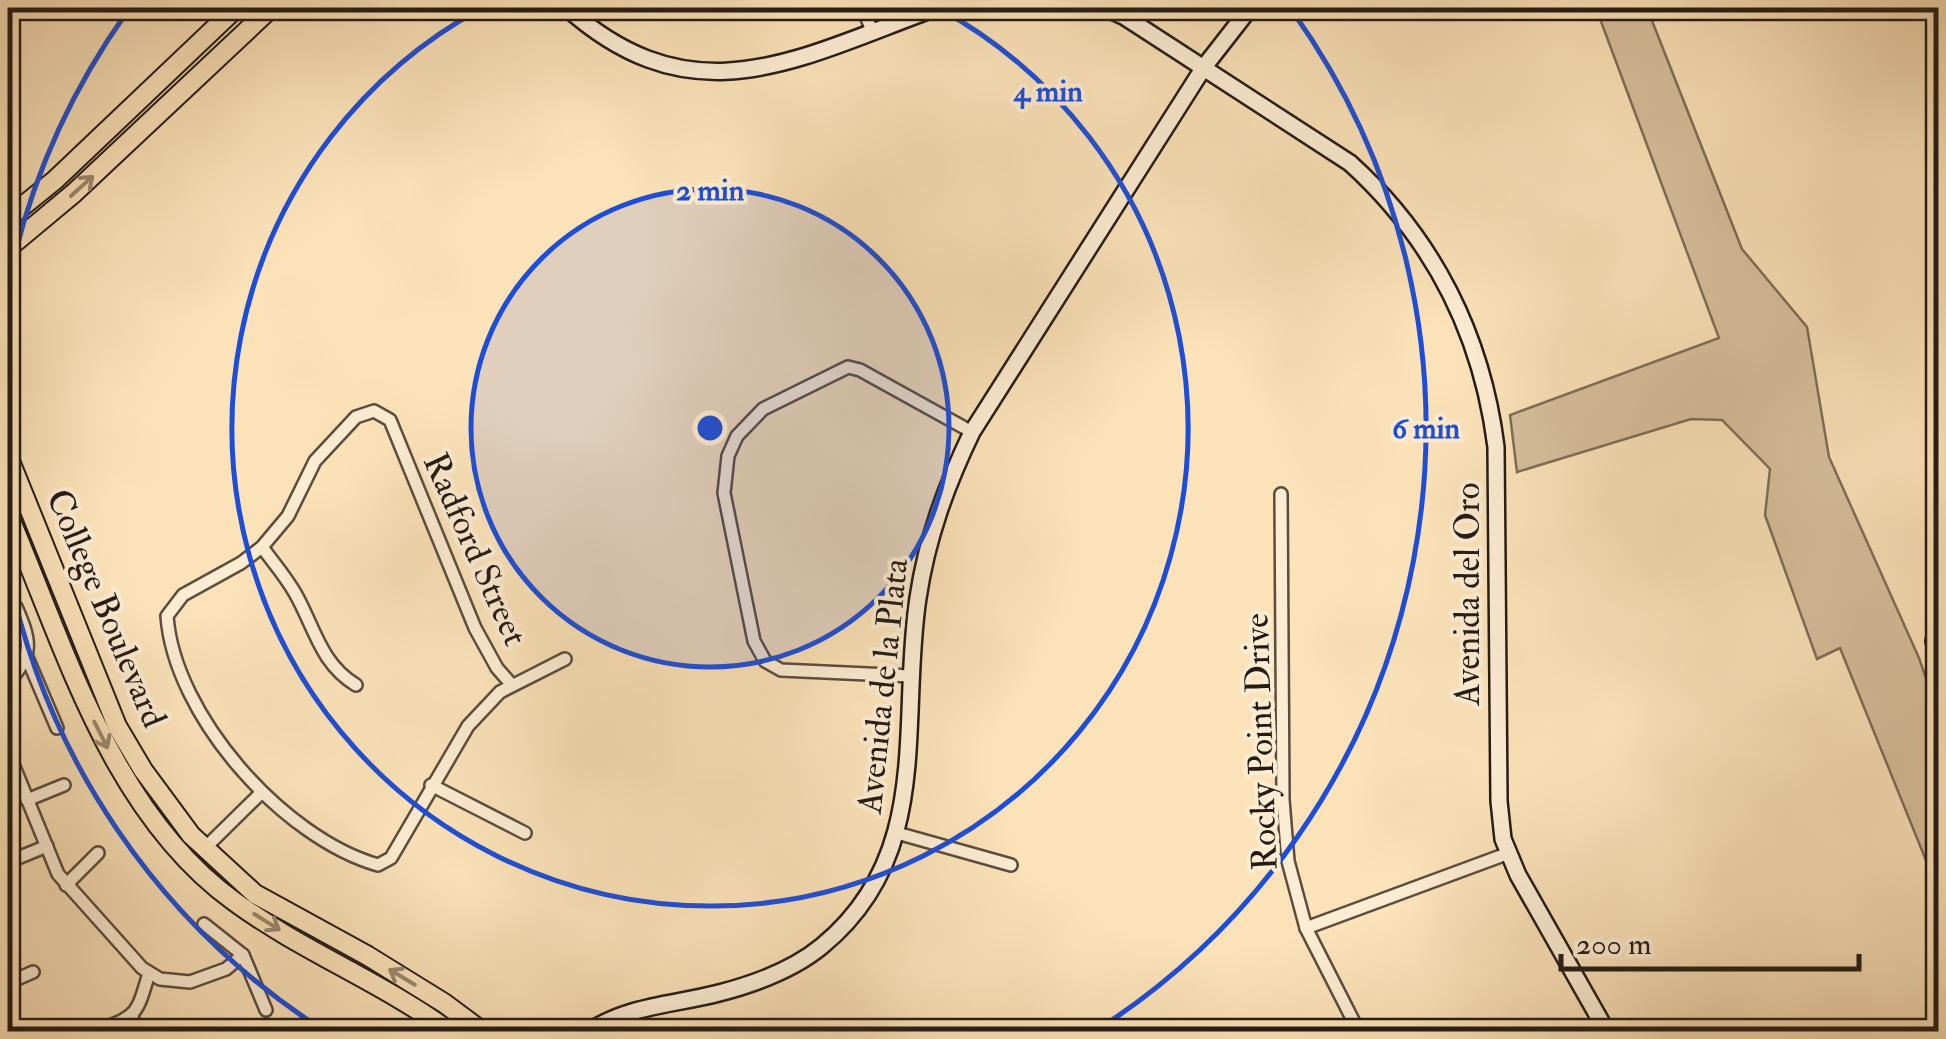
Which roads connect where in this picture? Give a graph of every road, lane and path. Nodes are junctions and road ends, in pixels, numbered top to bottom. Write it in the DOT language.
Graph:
graph roads {
  1 [pos="236,8"];
  2 [pos="253,8"];
  3 [pos="271,8"];
  4 [pos="568,8"];
  5 [pos="862,8"];
  6 [pos="936,8"];
  7 [pos="1105,8"];
  8 [pos="1250,8"];
  9 [pos="872,31"];
  10 [pos="181,60"];
  11 [pos="1204,67"];
  12 [pos="196,80"];
  13 [pos="108,163"];
  14 [pos="8,218"];
  15 [pos="8,248"];
  16 [pos="972,432"];
  17 [pos="8,456"];
  18 [pos="1281,494"];
  19 [pos="8,500"];
  20 [pos="8,514"];
  21 [pos="262,547"];
  22 [pos="50,558"];
  23 [pos="35,581"];
  24 [pos="8,624"];
  25 [pos="1938,628"];
  26 [pos="26,655"];
  27 [pos="1938,657"];
  28 [pos="565,659"];
  29 [pos="912,676"];
  30 [pos="8,682"];
  31 [pos="511,684"];
  32 [pos="356,685"];
  33 [pos="101,689"];
  34 [pos="57,728"];
  35 [pos="8,752"];
  36 [pos="64,785"];
  37 [pos="431,785"];
  38 [pos="262,792"];
  39 [pos="27,800"];
  40 [pos="525,833"];
  41 [pos="897,833"];
  42 [pos="47,846"];
  43 [pos="98,853"];
  44 [pos="1509,853"];
  45 [pos="197,855"];
  46 [pos="8,862"];
  47 [pos="1011,865"];
  48 [pos="66,885"];
  49 [pos="204,924"];
  50 [pos="1306,928"];
  51 [pos="243,954"];
  52 [pos="33,972"];
  53 [pos="149,973"];
  54 [pos="8,984"];
  55 [pos="266,1010"];
  56 [pos="132,1017"];
  57 [pos="96,1032"];
  58 [pos="138,1032"];
  59 [pos="450,1032"];
  60 [pos="483,1032"];
  61 [pos="588,1032"];
  62 [pos="1359,1032"];
  63 [pos="1608,1032"];
  1 -- 10 [label="main road"];
  2 -- 12 [label="main road"];
  3 -- 12 [label="main road"];
  4 -- 9 [label="street"];
  5 -- 9 [label="street"];
  6 -- 9 [label="street"];
  7 -- 11 [label="street, Avenida del Oro"];
  8 -- 11 [label="street, Avenida de la Plata"];
  10 -- 13 [label="main road"];
  10 -- 14 [label="main road"];
  11 -- 16 [label="street, Avenida de la Plata"];
  11 -- 44 [label="street, Avenida del Oro"];
  12 -- 13 [label="main road"];
  15 -- 13 [label="main road, one-way"];
  16 -- 29 [label="street, Avenida de la Plata"];
  16 -- 29 [label="street"];
  17 -- 22 [label="main road, College Boulevard"];
  18 -- 50 [label="street, Rocky Point Drive"];
  19 -- 22 [label="main road"];
  20 -- 23 [label="main road, College Boulevard"];
  21 -- 31 [label="street, Radford Street"];
  21 -- 32 [label="street"];
  21 -- 38 [label="street"];
  22 -- 33 [label="main road, College Boulevard"];
  23 -- 33 [label="main road"];
  23 -- 45 [label="main road, College Boulevard, one-way"];
  24 -- 26 [label="street"];
  25 -- 27 [label="street"];
  26 -- 30 [label="street"];
  26 -- 34 [label="street"];
  28 -- 31 [label="street"];
  29 -- 41 [label="street, Avenida de la Plata"];
  31 -- 37 [label="street"];
  33 -- 45 [label="main road, College Boulevard"];
  35 -- 39 [label="street"];
  36 -- 39 [label="street"];
  37 -- 38 [label="street"];
  37 -- 40 [label="street"];
  38 -- 45 [label="street"];
  39 -- 42 [label="street"];
  41 -- 47 [label="street"];
  41 -- 61 [label="street, Avenida de la Plata"];
  42 -- 46 [label="street"];
  42 -- 48 [label="street"];
  43 -- 48 [label="street"];
  44 -- 50 [label="street"];
  44 -- 63 [label="street, Avenida del Oro"];
  45 -- 59 [label="main road, College Boulevard, one-way"];
  60 -- 45 [label="main road, College Boulevard, one-way"];
  48 -- 53 [label="street"];
  49 -- 51 [label="street"];
  50 -- 62 [label="street, Rocky Point Drive"];
  51 -- 53 [label="street"];
  51 -- 55 [label="street"];
  52 -- 54 [label="street"];
  53 -- 56 [label="street"];
  56 -- 57 [label="street"];
  56 -- 58 [label="street"];
}
